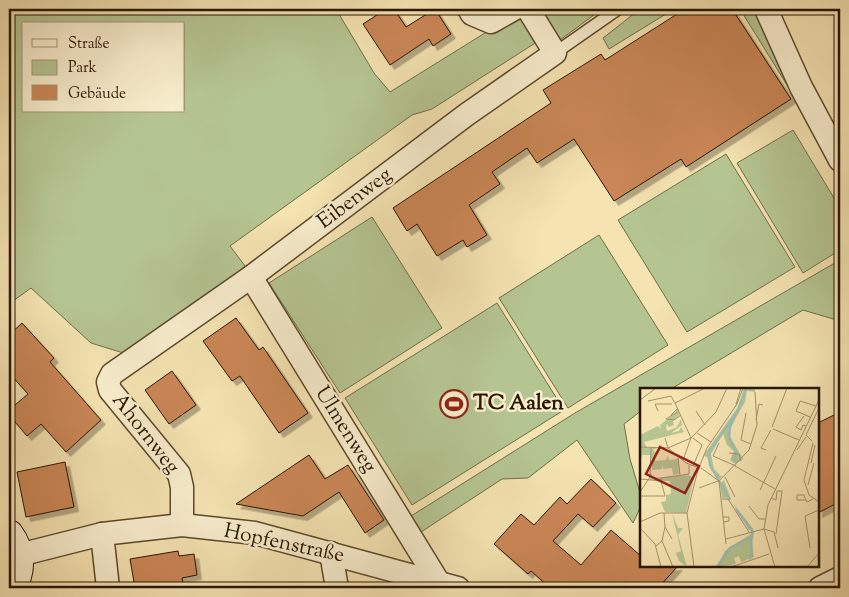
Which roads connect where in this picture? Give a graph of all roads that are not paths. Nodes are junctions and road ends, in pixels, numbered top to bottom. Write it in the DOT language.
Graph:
graph roads {
  1 [pos="469,9"];
  2 [pos="514,9"];
  3 [pos="528,9"];
  4 [pos="618,9"];
  5 [pos="766,9"];
  6 [pos="555,53"];
  7 [pos="840,160"];
  8 [pos="251,277"];
  9 [pos="112,374"];
  10 [pos="182,525"];
  11 [pos="102,534"];
  12 [pos="14,544"];
  13 [pos="331,553"];
  14 [pos="840,578"];
  15 [pos="449,586"];
  16 [pos="12,588"];
  17 [pos="108,588"];
  18 [pos="336,588"];
  19 [pos="820,588"];
  1 -- 2 [label="street"];
  3 -- 6 [label="street"];
  4 -- 6 [label="lane"];
  5 -- 7 [label="street"];
  6 -- 8 [label="street, Eibenweg"];
  8 -- 9 [label="street, Eibenweg"];
  8 -- 15 [label="street, Ulmenweg"];
  9 -- 10 [label="street, Ahornweg"];
  10 -- 11 [label="street, Hopfenstraße"];
  10 -- 13 [label="street, Hopfenstraße"];
  11 -- 12 [label="street, Hopfenstraße"];
  11 -- 17 [label="street"];
  12 -- 16 [label="main road"];
  13 -- 15 [label="street, Hopfenstraße"];
  13 -- 18 [label="street"];
  14 -- 19 [label="street"];
}
